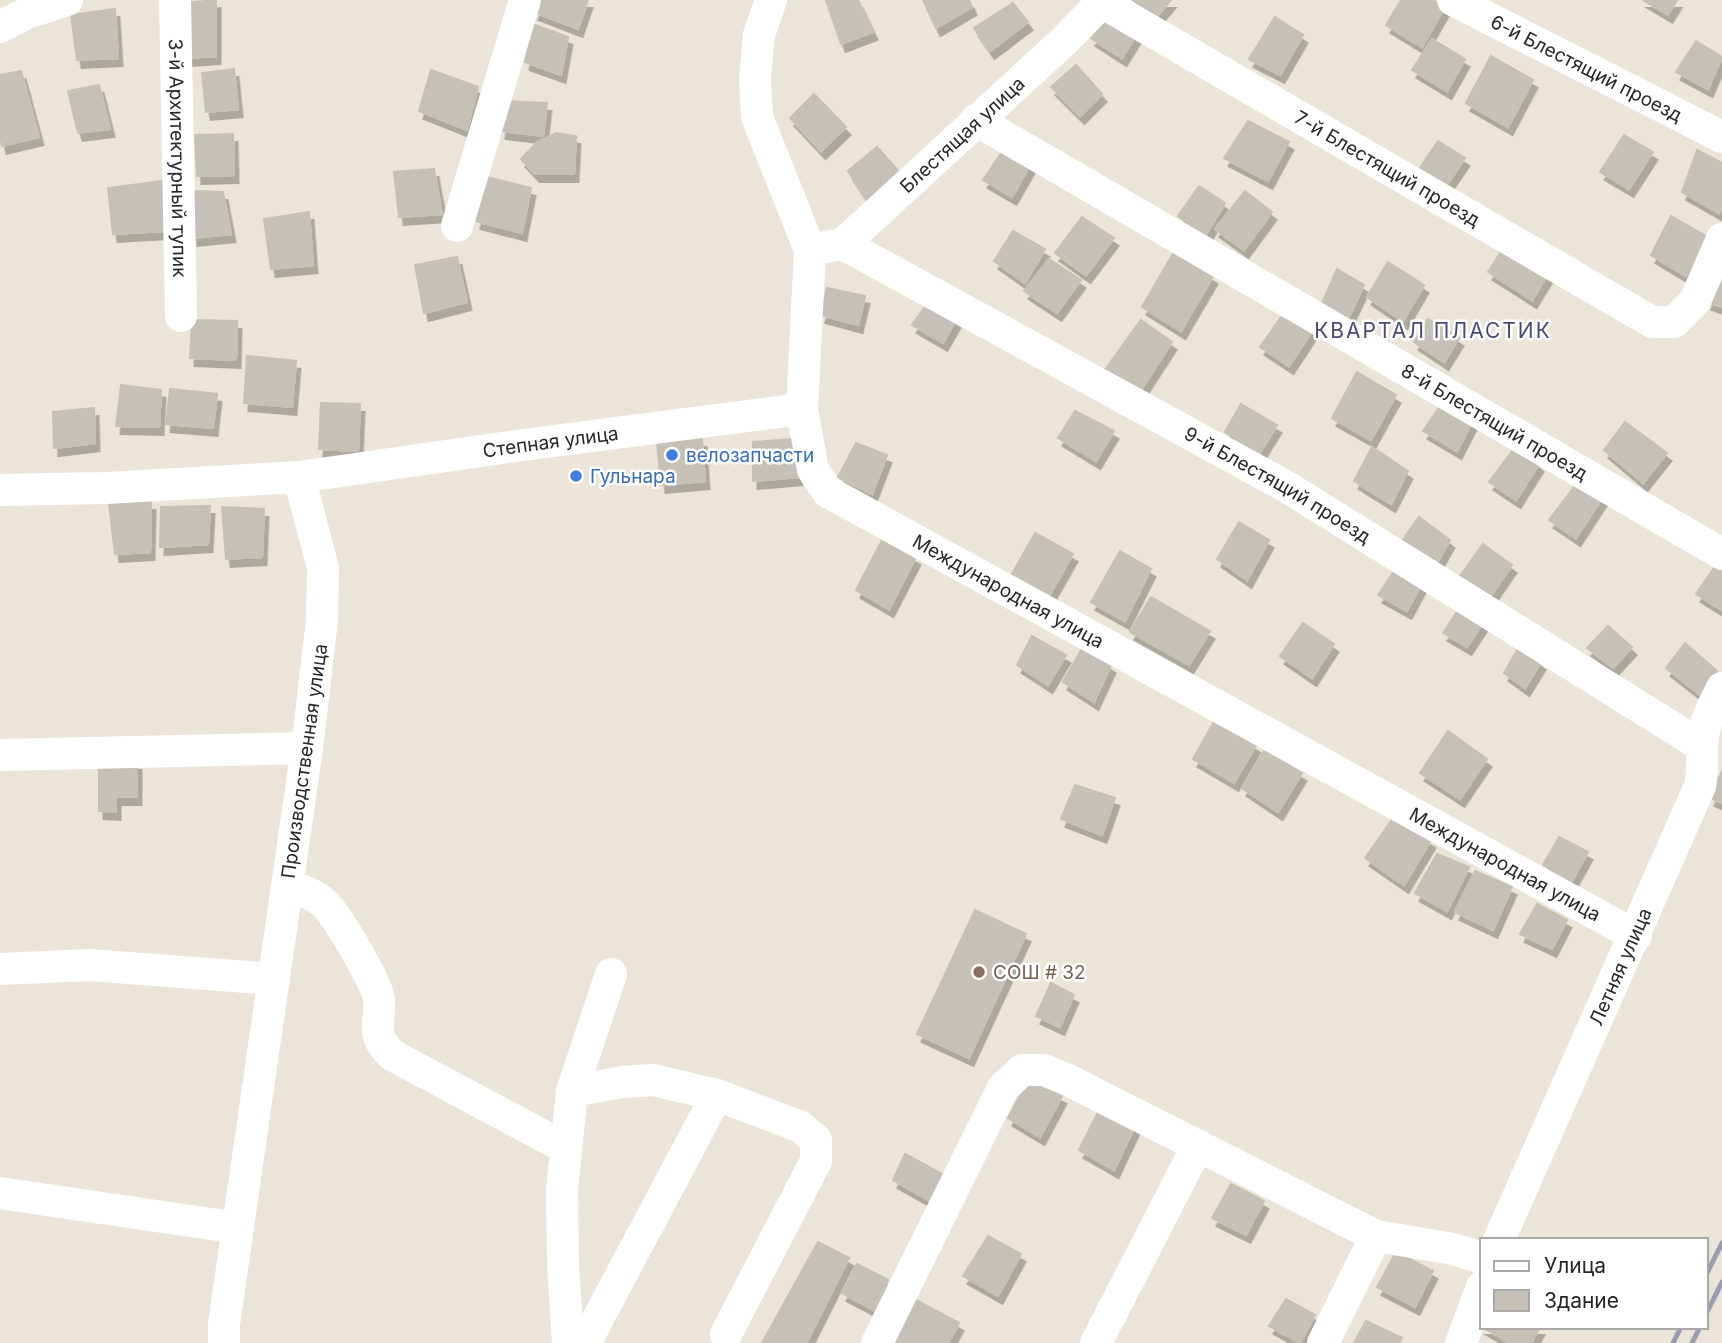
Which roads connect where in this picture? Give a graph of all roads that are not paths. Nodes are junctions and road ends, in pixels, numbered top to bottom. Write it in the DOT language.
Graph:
graph roads {
  1 [pos="67,0"];
  2 [pos="175,0"];
  3 [pos="525,0"];
  4 [pos="771,0"];
  5 [pos="1453,0"];
  6 [pos="1104,1"];
  7 [pos="0,26"];
  8 [pos="975,120"];
  9 [pos="1722,137"];
  10 [pos="457,226"];
  11 [pos="1722,239"];
  12 [pos="843,244"];
  13 [pos="810,250"];
  14 [pos="181,316"];
  15 [pos="802,409"];
  16 [pos="299,477"];
  17 [pos="0,490"];
  18 [pos="1722,554"];
  19 [pos="1722,688"];
  20 [pos="1702,746"];
  21 [pos="307,748"];
  22 [pos="0,755"];
  23 [pos="288,884"];
  24 [pos="1636,936"];
  25 [pos="0,969"];
  26 [pos="611,974"];
  27 [pos="274,979"];
  28 [pos="572,1091"];
  29 [pos="717,1095"];
  30 [pos="1198,1144"];
  31 [pos="566,1148"];
  32 [pos="0,1193"];
  33 [pos="238,1227"];
  34 [pos="1376,1236"];
  35 [pos="1500,1238"];
  36 [pos="1480,1257"];
  37 [pos="1480,1292"];
  38 [pos="726,1334"];
  39 [pos="224,1343"];
  40 [pos="568,1343"];
  41 [pos="585,1343"];
  42 [pos="877,1343"];
  43 [pos="1096,1343"];
  44 [pos="1323,1343"];
  45 [pos="1461,1343"];
  1 -- 7 [label="street"];
  2 -- 14 [label="street, 3-й Архитектурный тупик"];
  3 -- 10 [label="street"];
  4 -- 13 [label="street, Международная улица"];
  5 -- 9 [label="street, 6-й Блестящий проезд"];
  6 -- 8 [label="street, Блестящая улица"];
  6 -- 11 [label="street, 7-й Блестящий проезд"];
  8 -- 12 [label="street, Блестящая улица"];
  8 -- 18 [label="street, 8-й Блестящий проезд"];
  12 -- 13 [label="street"];
  12 -- 20 [label="street, 9-й Блестящий проезд"];
  13 -- 15 [label="street, Международная улица"];
  15 -- 16 [label="street, Степная улица"];
  15 -- 24 [label="street, Международная улица"];
  16 -- 17 [label="street"];
  16 -- 21 [label="street, Производственная улица"];
  19 -- 20 [label="street, Летняя улица"];
  20 -- 24 [label="street, Летняя улица"];
  21 -- 22 [label="street"];
  21 -- 23 [label="street, Производственная улица"];
  23 -- 27 [label="street, Производственная улица"];
  23 -- 31 [label="street"];
  24 -- 35 [label="street, Летняя улица"];
  25 -- 27 [label="street"];
  26 -- 28 [label="street"];
  27 -- 33 [label="street, Производственная улица"];
  28 -- 29 [label="street"];
  28 -- 31 [label="street"];
  29 -- 38 [label="street"];
  29 -- 41 [label="street"];
  30 -- 34 [label="street"];
  30 -- 42 [label="street"];
  30 -- 43 [label="street"];
  31 -- 40 [label="street"];
  32 -- 33 [label="street"];
  33 -- 39 [label="street, Производственная улица"];
  34 -- 36 [label="street"];
  34 -- 44 [label="street"];
  37 -- 45 [label="street"];
}
